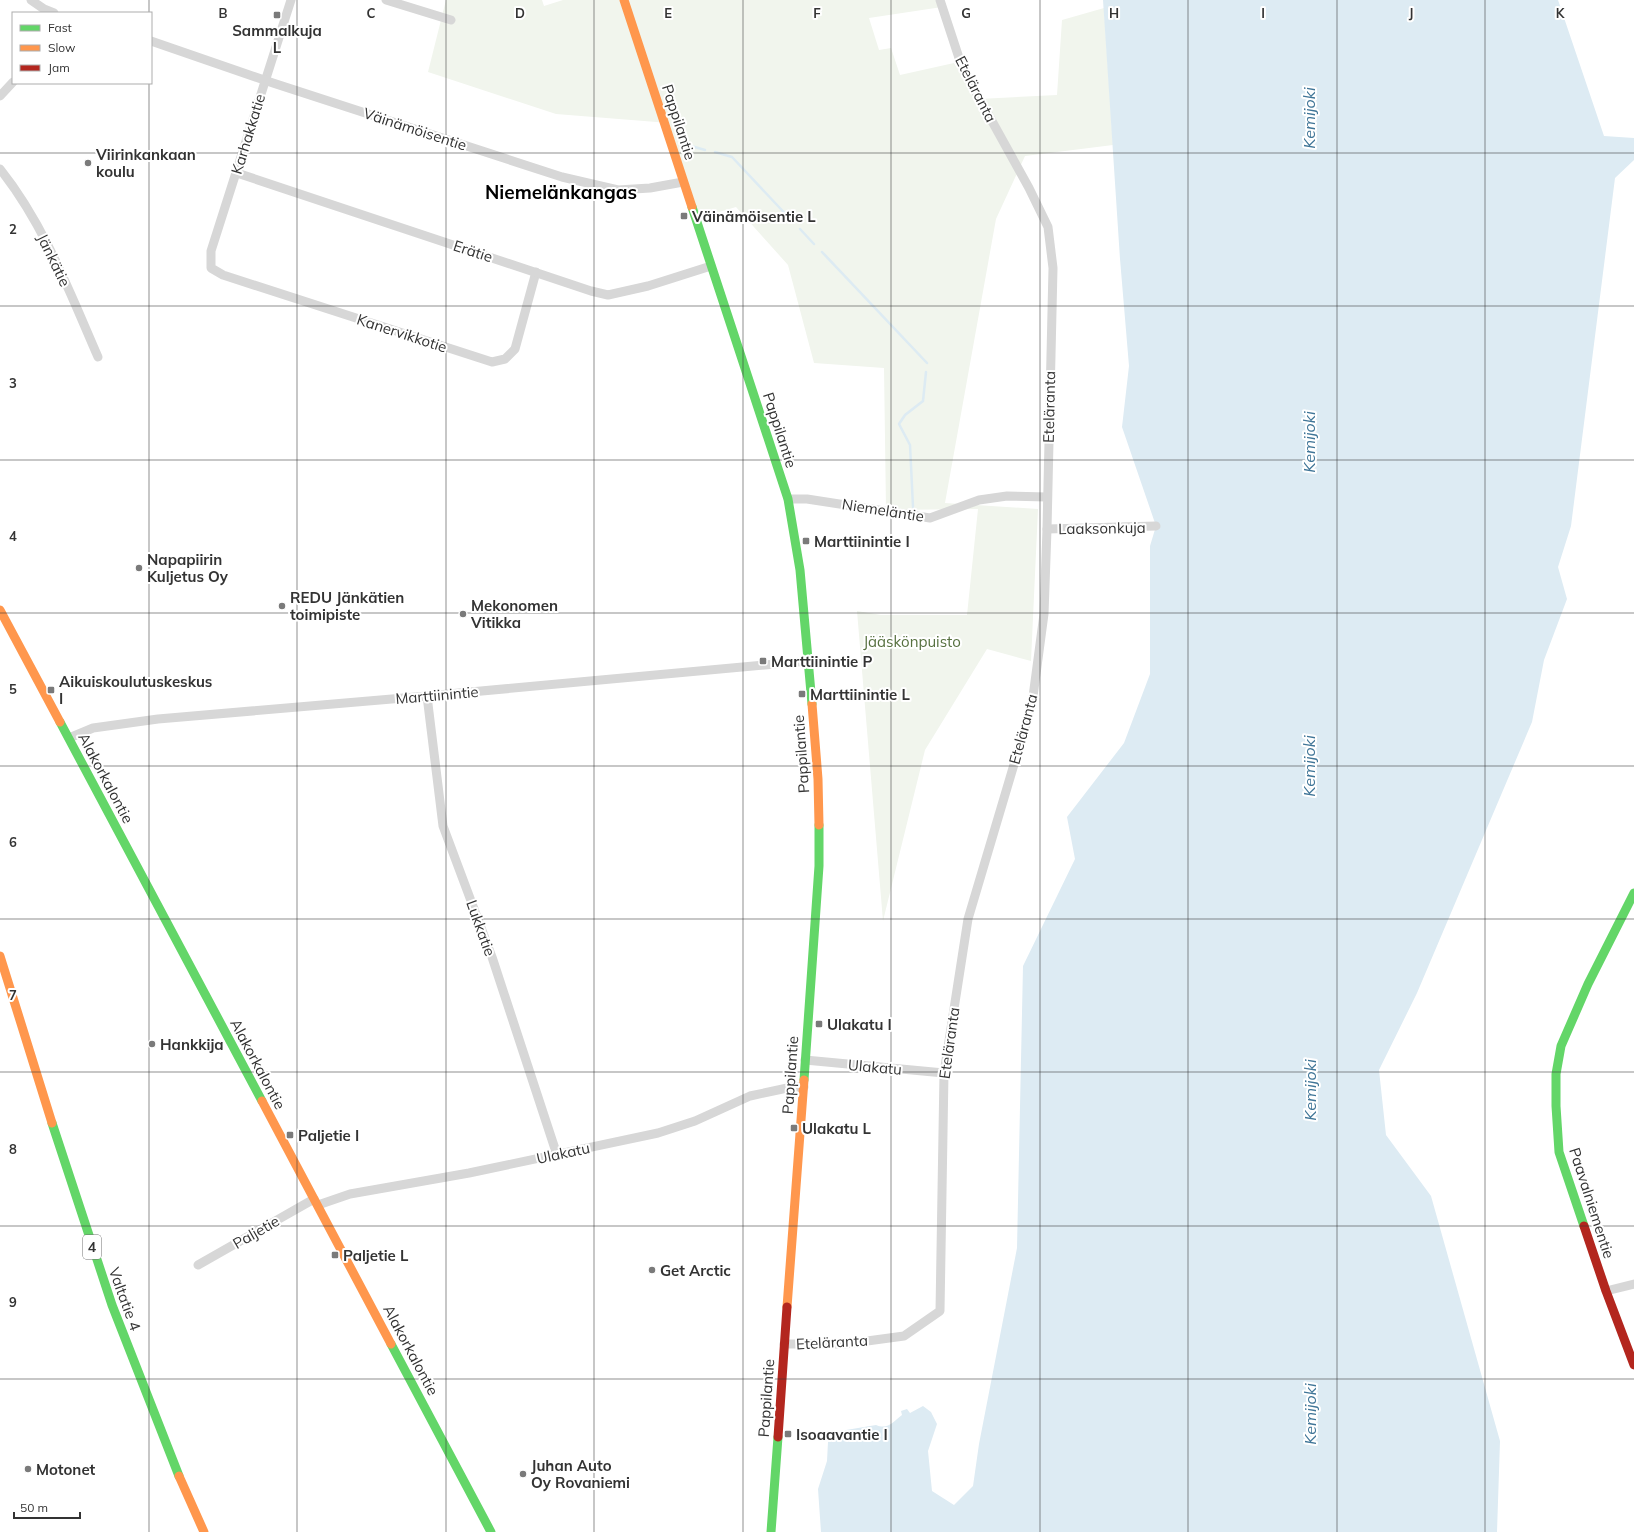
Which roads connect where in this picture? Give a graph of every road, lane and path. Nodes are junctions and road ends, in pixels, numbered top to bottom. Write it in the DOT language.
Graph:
graph roads {
  1 [pos="31,0"];
  2 [pos="291,0"];
  3 [pos="386,0"];
  4 [pos="624,0"];
  5 [pos="940,0"];
  6 [pos="52,12"];
  7 [pos="451,20"];
  8 [pos="152,41"];
  9 [pos="265,80"];
  10 [pos="12,83"];
  11 [pos="0,96"];
  12 [pos="0,169"];
  13 [pos="237,173"];
  14 [pos="683,182"];
  15 [pos="711,266"];
  16 [pos="211,268"];
  17 [pos="536,272"];
  18 [pos="98,357"];
  19 [pos="1047,497"];
  20 [pos="788,499"];
  21 [pos="1156,526"];
  22 [pos="1047,529"];
  23 [pos="0,610"];
  24 [pos="808,661"];
  25 [pos="427,696"];
  26 [pos="69,738"];
  27 [pos="1634,893"];
  28 [pos="0,956"];
  29 [pos="805,1060"];
  30 [pos="944,1073"];
  31 [pos="804,1087"];
  32 [pos="557,1155"];
  33 [pos="316,1202"];
  34 [pos="198,1265"];
  35 [pos="1634,1284"];
  36 [pos="1606,1291"];
  37 [pos="784,1344"];
  38 [pos="1634,1365"];
  39 [pos="204,1532"];
  40 [pos="491,1532"];
  41 [pos="771,1532"];
  1 -- 6 [label="street"];
  2 -- 9 [label="street, Karhakkatie"];
  3 -- 7 [label="street"];
  4 -- 14 [label="main road, Pappilantie"];
  5 -- 19 [label="street, Eteläranta"];
  8 -- 9 [label="street, Väinämöisentie"];
  9 -- 13 [label="street, Karhakkatie"];
  9 -- 14 [label="street, Väinämöisentie"];
  10 -- 11 [label="street"];
  12 -- 18 [label="street, Jänkätie"];
  13 -- 16 [label="street, Karhakkatie"];
  13 -- 17 [label="street, Erätie"];
  14 -- 15 [label="main road, Pappilantie"];
  15 -- 17 [label="street, Erätie"];
  15 -- 20 [label="main road, Pappilantie"];
  16 -- 17 [label="street, Kanervikkotie"];
  19 -- 20 [label="street, Niemeläntie"];
  19 -- 22 [label="street, Eteläranta"];
  20 -- 24 [label="main road, Pappilantie"];
  21 -- 22 [label="street, Laaksonkuja"];
  22 -- 30 [label="street, Eteläranta"];
  23 -- 26 [label="main road, Alakorkalontie"];
  24 -- 25 [label="street, Marttiinintie"];
  24 -- 29 [label="main road, Pappilantie"];
  25 -- 26 [label="street, Marttiinintie"];
  25 -- 32 [label="street, Lukkatie"];
  26 -- 33 [label="main road, Alakorkalontie"];
  27 -- 36 [label="main road, Paavalniementie"];
  28 -- 39 [label="main road, Valtatie 4 / 4"];
  29 -- 30 [label="street, Ulakatu"];
  29 -- 31 [label="main road, Pappilantie"];
  30 -- 37 [label="street, Eteläranta"];
  31 -- 32 [label="street, Ulakatu"];
  31 -- 37 [label="main road, Pappilantie"];
  32 -- 33 [label="street, Ulakatu"];
  33 -- 34 [label="street, Paljetie"];
  33 -- 40 [label="main road, Alakorkalontie"];
  35 -- 36 [label="street"];
  36 -- 38 [label="main road, Paavalniementie"];
  37 -- 41 [label="main road, Pappilantie"];
}
